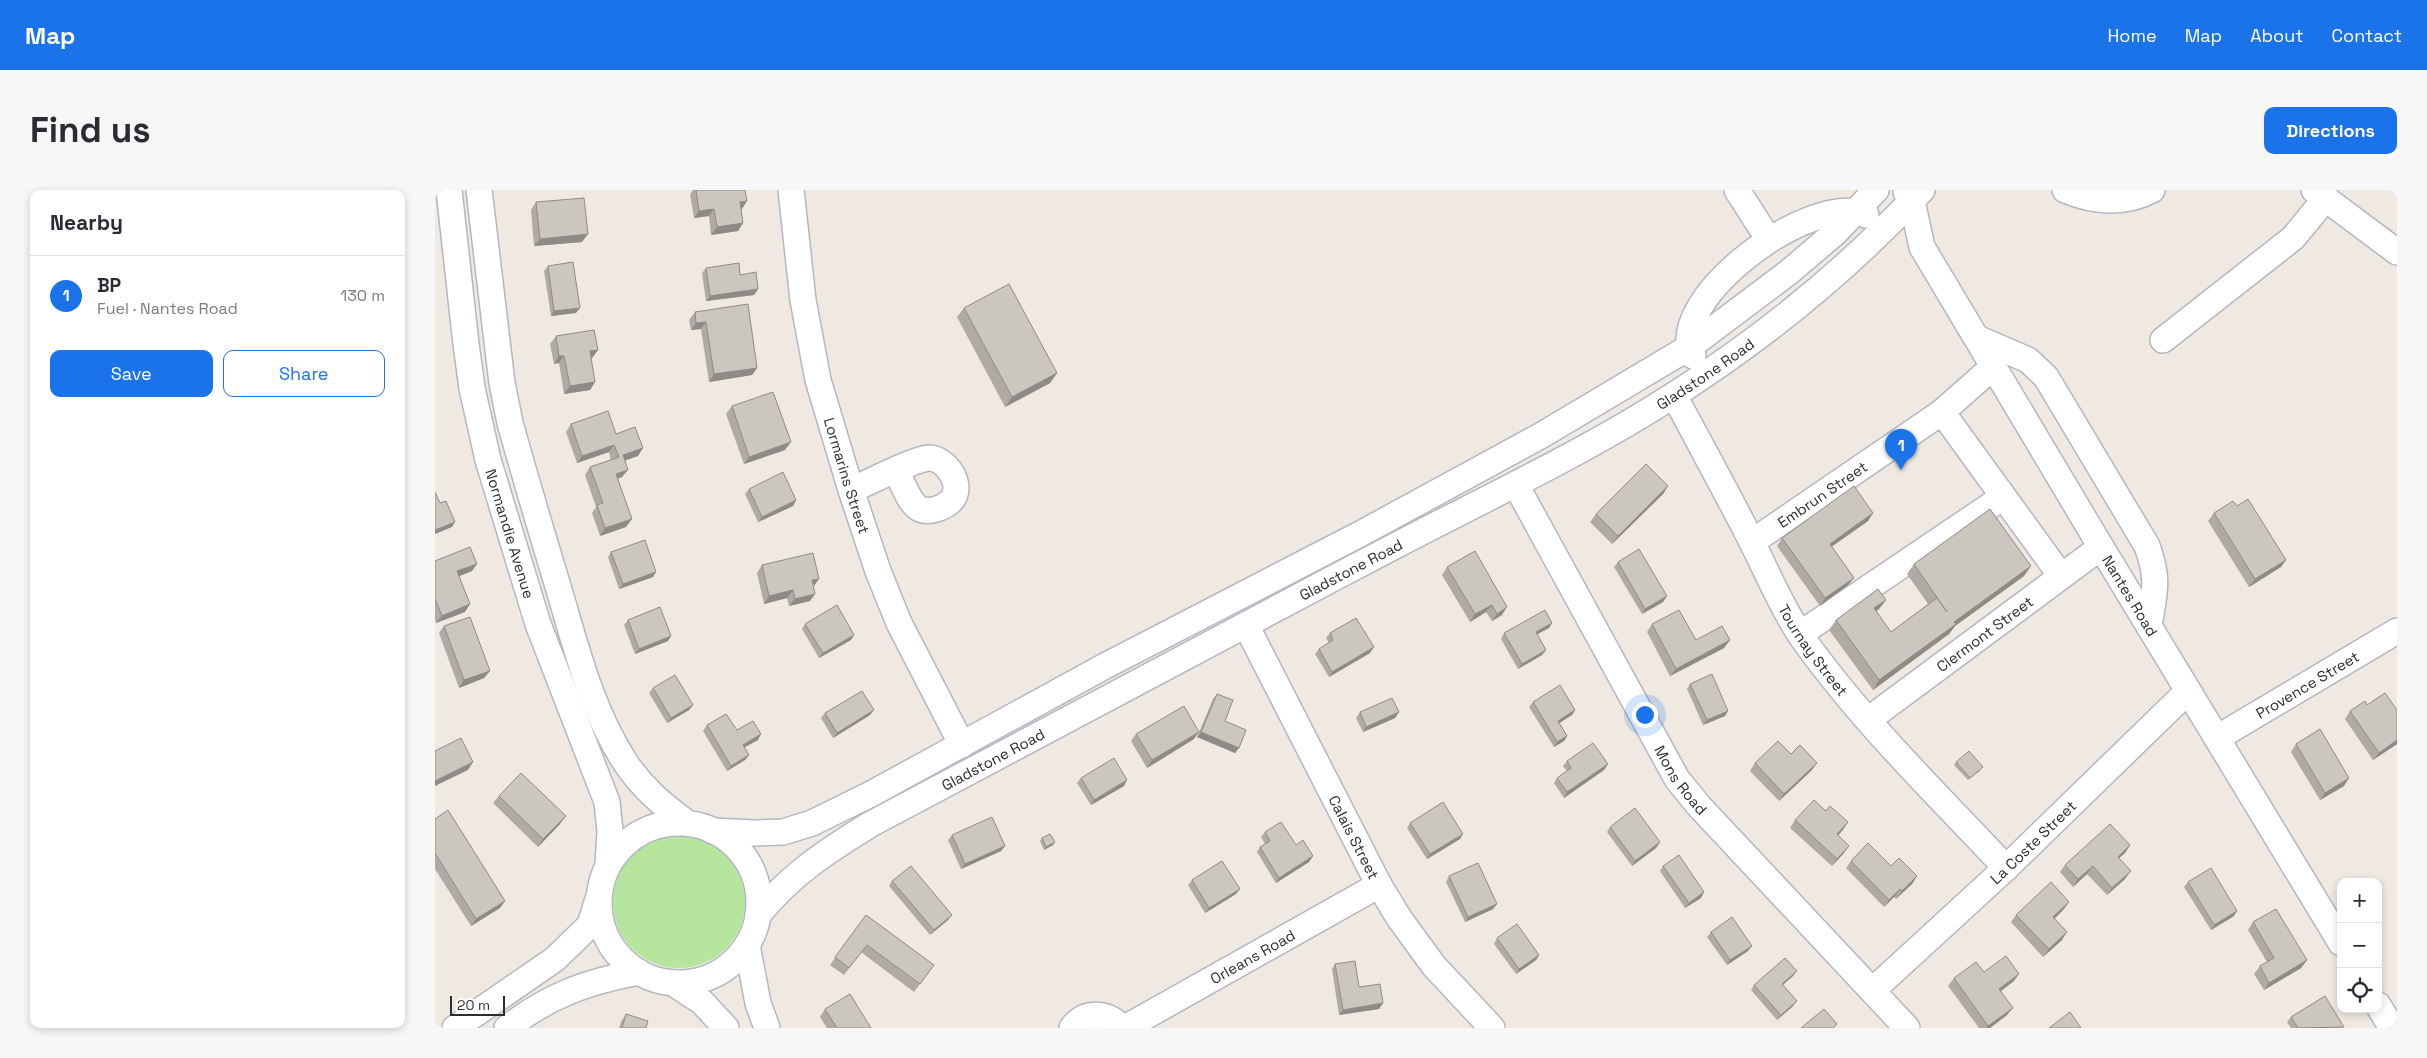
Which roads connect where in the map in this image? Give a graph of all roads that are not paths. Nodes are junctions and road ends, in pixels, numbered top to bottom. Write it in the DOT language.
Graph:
graph roads {
  1 [pos="449,190"];
  2 [pos="479,190"];
  3 [pos="791,190"];
  4 [pos="1737,190"];
  5 [pos="1876,190"];
  6 [pos="2065,190"];
  7 [pos="2152,190"];
  8 [pos="1913,194"];
  9 [pos="2320,194"];
  10 [pos="1858,209"];
  11 [pos="1886,229"];
  12 [pos="1767,237"];
  13 [pos="1923,247"];
  14 [pos="2397,252"];
  15 [pos="1977,338"];
  16 [pos="2163,340"];
  17 [pos="1689,348"];
  18 [pos="1994,366"];
  19 [pos="1703,375"];
  20 [pos="1635,379"];
  21 [pos="1674,395"];
  22 [pos="1652,408"];
  23 [pos="1943,412"];
  24 [pos="1524,445"];
  25 [pos="1479,469"];
  26 [pos="896,471"];
  27 [pos="1539,473"];
  28 [pos="851,490"];
  29 [pos="1505,490"];
  30 [pos="2003,497"];
  31 [pos="1752,542"];
  32 [pos="2101,547"];
  33 [pos="2061,576"];
  34 [pos="1254,589"];
  35 [pos="1211,611"];
  36 [pos="1269,614"];
  37 [pos="2149,625"];
  38 [pos="1246,626"];
  39 [pos="2397,631"];
  40 [pos="1800,634"];
  41 [pos="1225,637"];
  42 [pos="2188,691"];
  43 [pos="1868,720"];
  44 [pos="984,733"];
  45 [pos="2217,738"];
  46 [pos="953,749"];
  47 [pos="996,758"];
  48 [pos="956,779"];
  49 [pos="687,823"];
  50 [pos="713,831"];
  51 [pos="608,865"];
  52 [pos="2006,868"];
  53 [pos="1379,885"];
  54 [pos="599,897"];
  55 [pos="758,915"];
  56 [pos="2337,936"];
  57 [pos="747,945"];
  58 [pos="639,972"];
  59 [pos="673,983"];
  60 [pos="1873,990"];
  61 [pos="455,1028"];
  62 [pos="507,1028"];
  63 [pos="726,1028"];
  64 [pos="767,1028"];
  65 [pos="1072,1028"];
  66 [pos="1124,1028"];
  67 [pos="1492,1028"];
  68 [pos="1907,1028"];
  1 -- 51 [label="street, Normandie Avenue"];
  2 -- 49 [label="street, Normandie Avenue"];
  3 -- 28 [label="street, Lormarins Street"];
  4 -- 12 [label="street"];
  5 -- 10 [label="street, Gladstone Road"];
  6 -- 7 [label="street"];
  8 -- 11 [label="street, Gladstone Road"];
  8 -- 13 [label="street, Nantes Road"];
  9 -- 14 [label="street"];
  9 -- 16 [label="street"];
  10 -- 11 [label="street"];
  10 -- 12 [label="street"];
  10 -- 17 [label="street, Gladstone Road"];
  11 -- 13 [label="street"];
  11 -- 19 [label="street, Gladstone Road"];
  12 -- 17 [label="street"];
  13 -- 15 [label="street, Nantes Road"];
  15 -- 18 [label="street, Nantes Road"];
  15 -- 37 [label="street"];
  17 -- 19 [label="street"];
  17 -- 20 [label="street, Gladstone Road"];
  18 -- 23 [label="street, Embrun Street"];
  18 -- 32 [label="street, Nantes Road"];
  19 -- 21 [label="street, Gladstone Road"];
  20 -- 22 [label="street"];
  20 -- 24 [label="street, Gladstone Road"];
  21 -- 22 [label="street, Gladstone Road"];
  21 -- 31 [label="street, Tournay Street"];
  22 -- 27 [label="street, Gladstone Road"];
  23 -- 30 [label="street"];
  23 -- 31 [label="street, Embrun Street"];
  24 -- 25 [label="street, Gladstone Road"];
  24 -- 27 [label="street"];
  25 -- 29 [label="street, Mons Road"];
  25 -- 34 [label="street, Gladstone Road"];
  26 -- 28 [label="street"];
  27 -- 29 [label="street, Gladstone Road"];
  28 -- 46 [label="street, Lormarins Street"];
  29 -- 36 [label="street, Gladstone Road"];
  29 -- 60 [label="street, Mons Road"];
  30 -- 33 [label="street"];
  30 -- 40 [label="street"];
  31 -- 40 [label="street, Tournay Street"];
  32 -- 33 [label="street, Clermont Street"];
  32 -- 37 [label="street, Nantes Road"];
  33 -- 43 [label="street, Clermont Street"];
  34 -- 35 [label="street, Gladstone Road"];
  34 -- 36 [label="street"];
  35 -- 41 [label="street"];
  35 -- 44 [label="street, Gladstone Road"];
  36 -- 38 [label="street, Gladstone Road"];
  37 -- 42 [label="street, Nantes Road"];
  38 -- 41 [label="street, Gladstone Road"];
  38 -- 53 [label="street, Calais Street"];
  39 -- 45 [label="street, Provence Street"];
  40 -- 43 [label="street, Tournay Street"];
  41 -- 47 [label="street, Gladstone Road"];
  42 -- 45 [label="street, Nantes Road"];
  42 -- 52 [label="street, La Coste Street"];
  43 -- 52 [label="street, Tournay Street"];
  44 -- 46 [label="street, Gladstone Road"];
  44 -- 47 [label="street"];
  45 -- 56 [label="street, Nantes Road"];
  46 -- 48 [label="street, Lormarins Street"];
  46 -- 50 [label="street, Gladstone Road"];
  47 -- 48 [label="street, Gladstone Road"];
  48 -- 55 [label="street, Gladstone Road"];
  49 -- 50 [label="street"];
  49 -- 51 [label="street"];
  50 -- 55 [label="street"];
  51 -- 54 [label="street"];
  52 -- 60 [label="street, La Coste Street"];
  53 -- 66 [label="street, Orleans Road"];
  53 -- 67 [label="street, Calais Street"];
  54 -- 58 [label="street"];
  54 -- 61 [label="street"];
  55 -- 57 [label="street"];
  57 -- 59 [label="street"];
  57 -- 64 [label="street"];
  58 -- 59 [label="street"];
  58 -- 62 [label="street"];
  59 -- 63 [label="street"];
  60 -- 68 [label="street, Mons Road"];
  65 -- 66 [label="street"];
}
